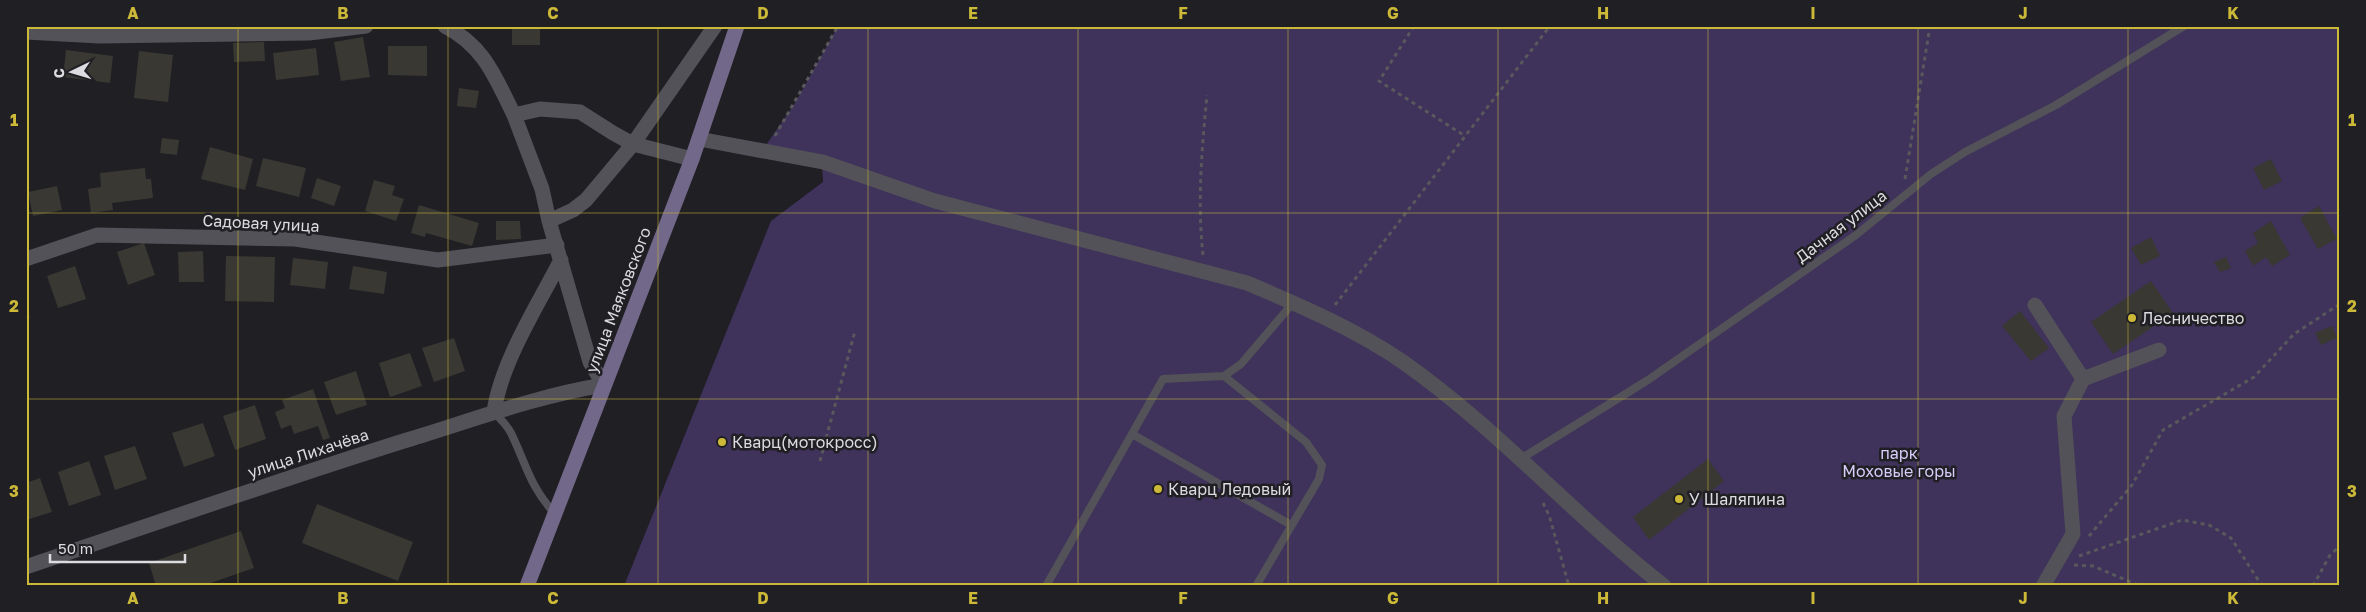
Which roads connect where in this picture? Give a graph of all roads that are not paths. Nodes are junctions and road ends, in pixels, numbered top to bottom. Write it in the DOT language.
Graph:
graph roads {
  1 [pos="366,26"];
  2 [pos="445,26"];
  3 [pos="715,26"];
  4 [pos="737,26"];
  5 [pos="2184,26"];
  6 [pos="29,30"];
  7 [pos="514,115"];
  8 [pos="699,139"];
  9 [pos="633,144"];
  10 [pos="692,159"];
  11 [pos="549,221"];
  12 [pos="557,245"];
  13 [pos="26,259"];
  14 [pos="561,260"];
  15 [pos="1294,302"];
  16 [pos="2035,305"];
  17 [pos="2159,350"];
  18 [pos="1224,376"];
  19 [pos="2084,379"];
  20 [pos="604,385"];
  21 [pos="494,412"];
  22 [pos="1132,434"];
  23 [pos="1522,458"];
  24 [pos="555,514"];
  25 [pos="1291,525"];
  26 [pos="26,567"];
  27 [pos="527,586"];
  28 [pos="1046,586"];
  29 [pos="1256,586"];
  30 [pos="1664,586"];
  31 [pos="2043,586"];
  1 -- 6 [label="street"];
  2 -- 7 [label="street"];
  3 -- 9 [label="street"];
  4 -- 8 [label="main road, улица Маяковского"];
  5 -- 23 [label="lane, Дачная улица"];
  7 -- 9 [label="street"];
  7 -- 11 [label="street"];
  8 -- 10 [label="main road, улица Маяковского"];
  8 -- 15 [label="street"];
  9 -- 10 [label="street"];
  9 -- 11 [label="street"];
  10 -- 20 [label="main road, улица Маяковского"];
  11 -- 12 [label="street"];
  12 -- 13 [label="street, Садовая улица"];
  12 -- 14 [label="street"];
  14 -- 20 [label="street"];
  14 -- 21 [label="street"];
  15 -- 18 [label="lane"];
  15 -- 23 [label="street"];
  16 -- 19 [label="street"];
  17 -- 19 [label="street"];
  18 -- 22 [label="lane"];
  18 -- 25 [label="lane"];
  19 -- 31 [label="street"];
  20 -- 21 [label="street, улица Лихачёва"];
  20 -- 24 [label="main road, улица Маяковского"];
  21 -- 24 [label="lane"];
  21 -- 26 [label="street, улица Лихачёва"];
  22 -- 25 [label="lane"];
  22 -- 28 [label="lane"];
  23 -- 30 [label="street"];
  24 -- 27 [label="main road, улица Маяковского"];
  25 -- 29 [label="lane"];
}
